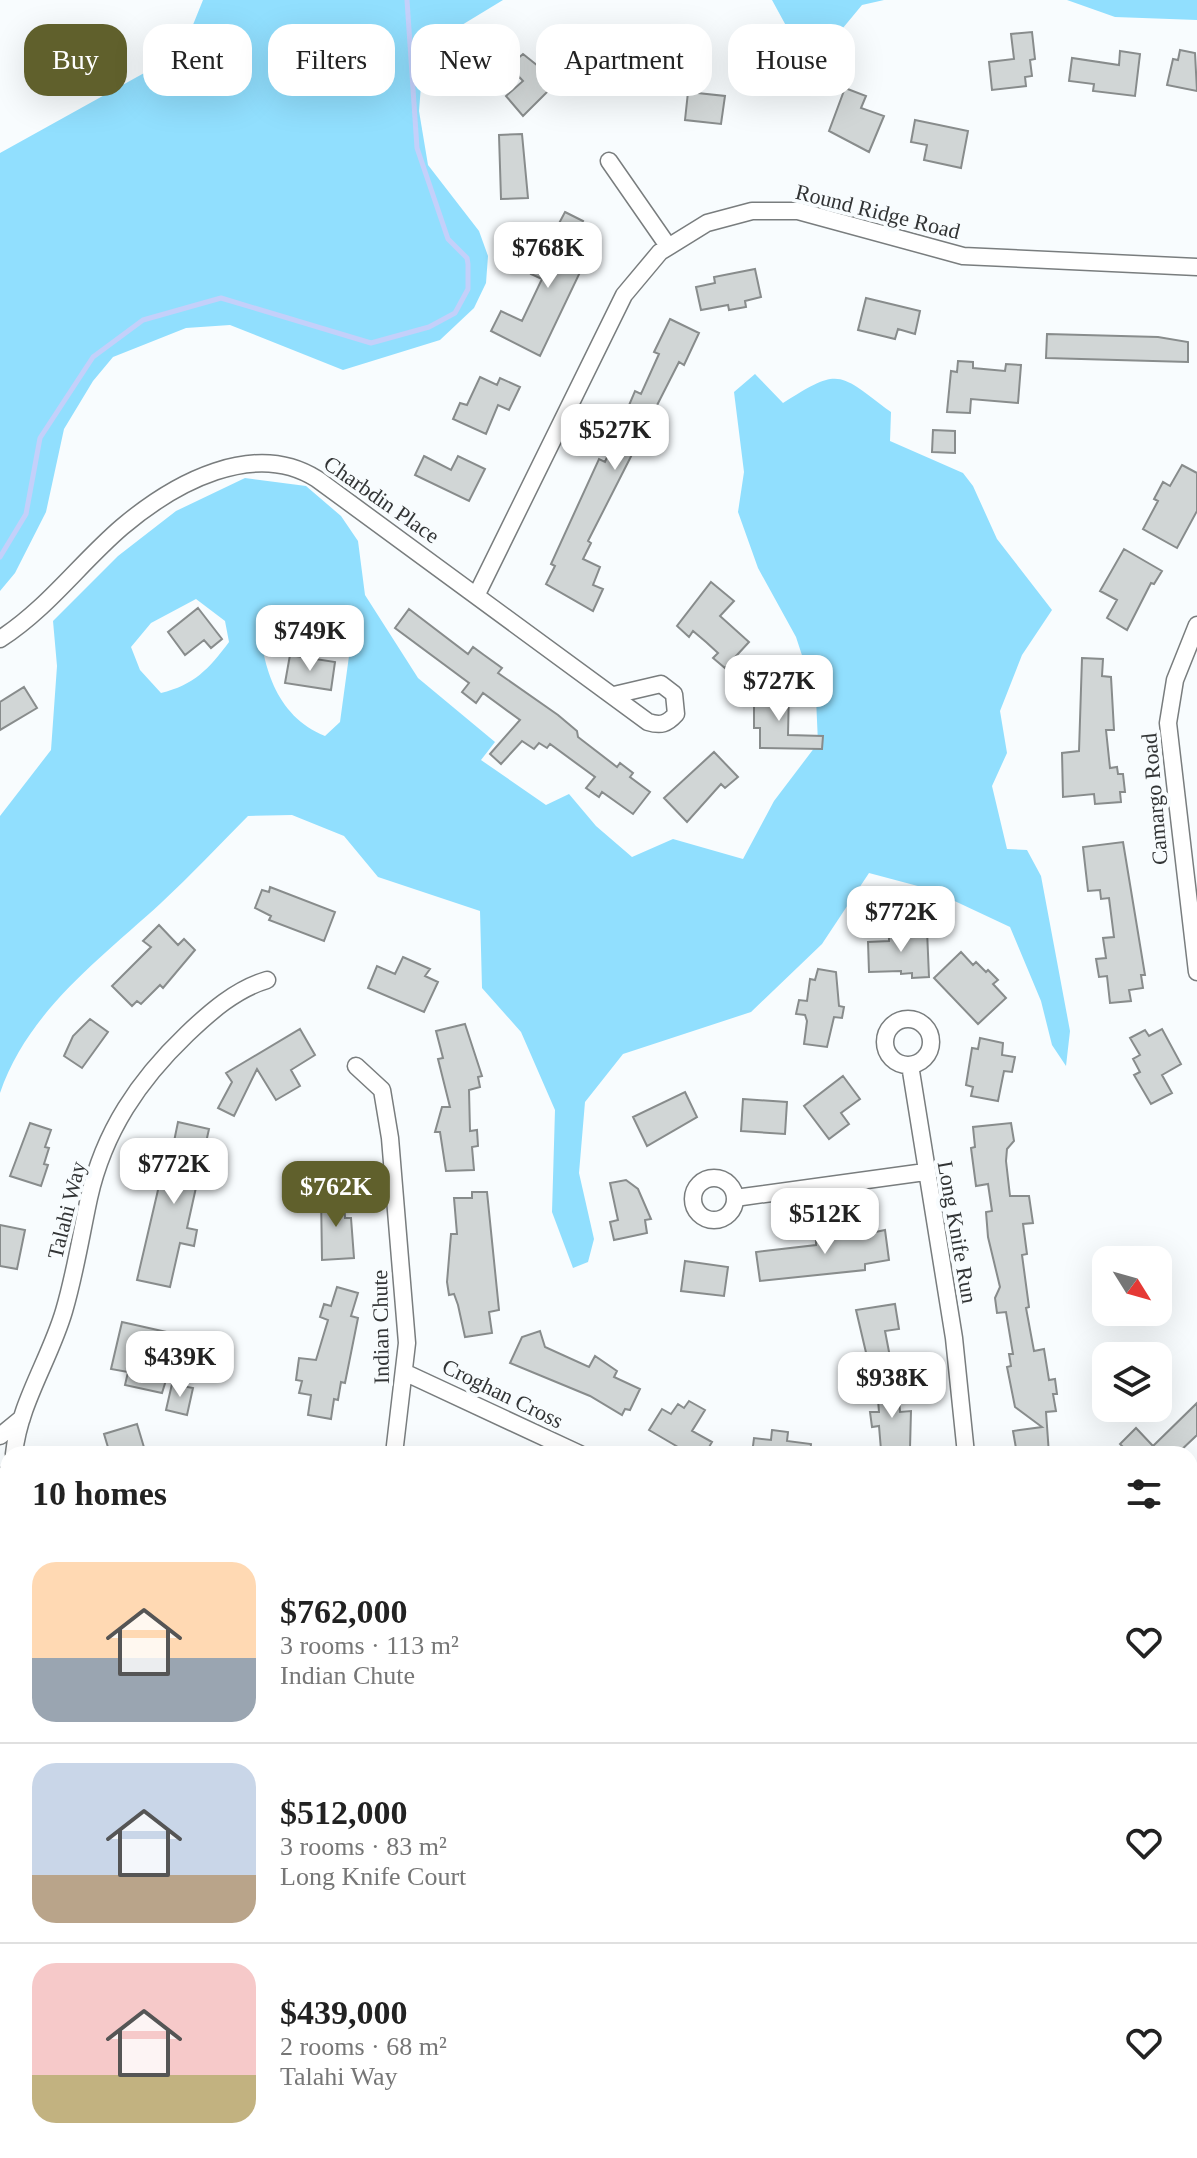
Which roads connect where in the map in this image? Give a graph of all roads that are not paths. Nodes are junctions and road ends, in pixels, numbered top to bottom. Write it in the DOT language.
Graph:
graph roads {
  1 [pos="609,161"];
  2 [pos="668,246"];
  3 [pos="1197,267"];
  4 [pos="477,594"];
  5 [pos="1197,625"];
  6 [pos="0,639"];
  7 [pos="1191,652"];
  8 [pos="614,695"];
  9 [pos="1197,972"];
  10 [pos="267,980"];
  11 [pos="910,1065"];
  12 [pos="356,1066"];
  13 [pos="925,1172"];
  14 [pos="735,1198"];
  15 [pos="406,1373"];
  16 [pos="22,1418"];
  17 [pos="0,1436"];
  18 [pos="16,1446"];
  19 [pos="395,1446"];
  20 [pos="563,1446"];
  21 [pos="965,1446"];
  1 -- 2 [label="street"];
  2 -- 3 [label="street, Round Ridge Road"];
  2 -- 4 [label="street, Round Ridge Road"];
  4 -- 6 [label="street, Charbdin Place"];
  4 -- 8 [label="street, Charbdin Place"];
  5 -- 7 [label="street, Camargo Road"];
  7 -- 9 [label="street, Camargo Road"];
  10 -- 16 [label="street, Talahi Way"];
  11 -- 13 [label="street, Long Knife Run"];
  12 -- 15 [label="street, Indian Chute"];
  13 -- 14 [label="street"];
  13 -- 21 [label="street, Long Knife Run"];
  15 -- 19 [label="street, Indian Chute"];
  15 -- 20 [label="street, Croghan Cross"];
  16 -- 17 [label="street, Talahi Way"];
  16 -- 18 [label="street, Talahi Way"];
}
